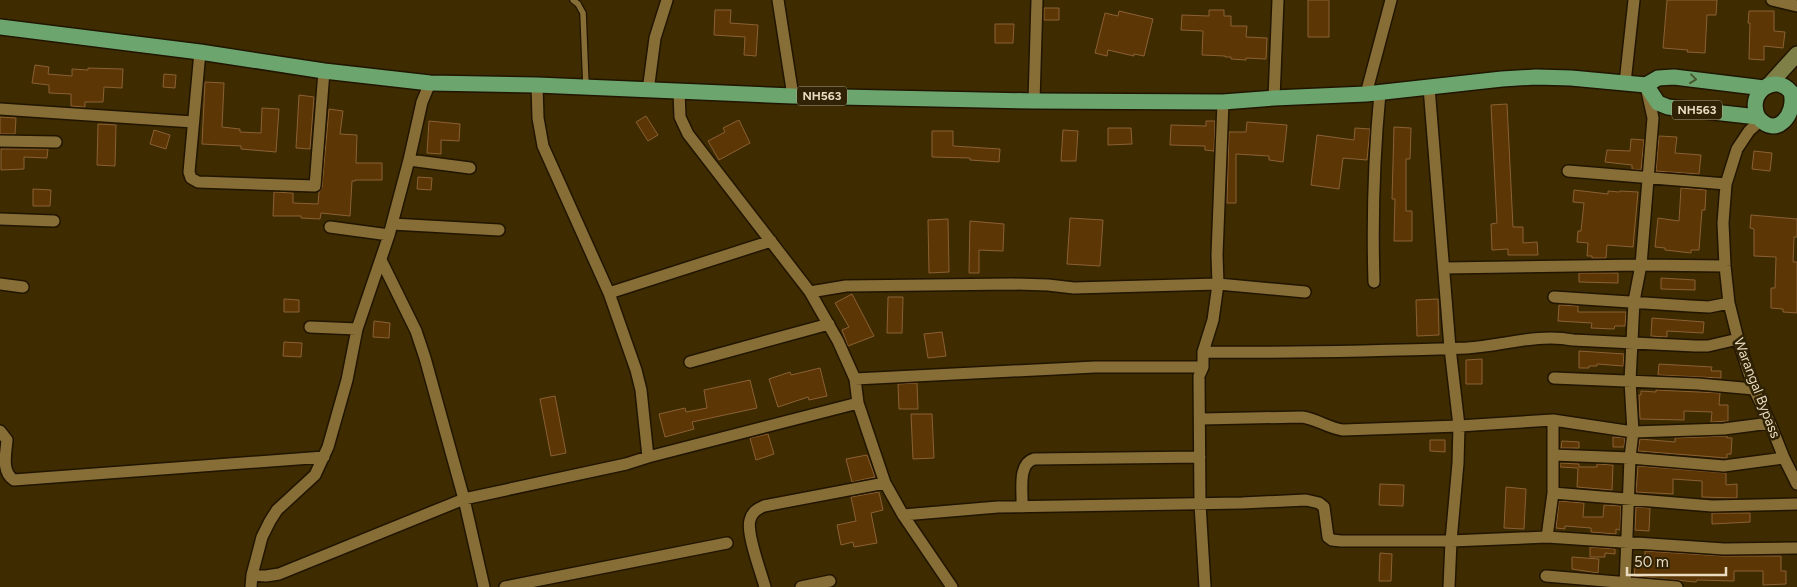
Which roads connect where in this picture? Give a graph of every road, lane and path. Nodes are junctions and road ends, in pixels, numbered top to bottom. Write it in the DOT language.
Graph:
graph roads {
  1 [pos="573,0"];
  2 [pos="667,0"];
  3 [pos="778,0"];
  4 [pos="1037,0"];
  5 [pos="1278,0"];
  6 [pos="1391,0"];
  7 [pos="1634,0"];
  8 [pos="1772,0"];
  9 [pos="1797,6"];
  10 [pos="0,27"];
  11 [pos="200,52"];
  12 [pos="1797,54"];
  13 [pos="324,71"];
  14 [pos="430,83"];
  15 [pos="1625,83"];
  16 [pos="1646,85"];
  17 [pos="537,86"];
  18 [pos="586,87"];
  19 [pos="1429,87"];
  20 [pos="1766,87"];
  21 [pos="648,91"];
  22 [pos="679,92"];
  23 [pos="1373,94"];
  24 [pos="793,96"];
  25 [pos="1274,98"];
  26 [pos="1796,100"];
  27 [pos="1034,101"];
  28 [pos="1223,102"];
  29 [pos="0,109"];
  30 [pos="1759,118"];
  31 [pos="193,122"];
  32 [pos="1790,126"];
  33 [pos="0,141"];
  34 [pos="56,142"];
  35 [pos="409,160"];
  36 [pos="470,168"];
  37 [pos="1568,171"];
  38 [pos="1648,178"];
  39 [pos="1726,184"];
  40 [pos="0,219"];
  41 [pos="54,221"];
  42 [pos="330,228"];
  43 [pos="390,229"];
  44 [pos="498,230"];
  45 [pos="771,241"];
  46 [pos="381,260"];
  47 [pos="1641,265"];
  48 [pos="1725,266"];
  49 [pos="1445,268"];
  50 [pos="1374,282"];
  51 [pos="0,284"];
  52 [pos="1218,284"];
  53 [pos="23,286"];
  54 [pos="810,292"];
  55 [pos="1305,292"];
  56 [pos="608,293"];
  57 [pos="1554,297"];
  58 [pos="1634,301"];
  59 [pos="1729,303"];
  60 [pos="829,324"];
  61 [pos="310,327"];
  62 [pos="357,329"];
  63 [pos="1738,339"];
  64 [pos="1633,343"];
  65 [pos="1450,348"];
  66 [pos="1203,352"];
  67 [pos="690,362"];
  68 [pos="1203,367"];
  69 [pos="1554,378"];
  70 [pos="855,379"];
  71 [pos="1630,381"];
  72 [pos="1754,389"];
  73 [pos="858,403"];
  74 [pos="1201,419"];
  75 [pos="1552,420"];
  76 [pos="1770,423"];
  77 [pos="1458,426"];
  78 [pos="0,431"];
  79 [pos="1633,432"];
  80 [pos="1553,455"];
  81 [pos="324,457"];
  82 [pos="648,457"];
  83 [pos="1200,457"];
  84 [pos="1630,458"];
  85 [pos="1784,458"];
  86 [pos="885,482"];
  87 [pos="1797,484"];
  88 [pos="1553,493"];
  89 [pos="464,499"];
  90 [pos="1628,499"];
  91 [pos="1200,504"];
  92 [pos="1797,504"];
  93 [pos="1022,507"];
  94 [pos="903,515"];
  95 [pos="1547,537"];
  96 [pos="1451,541"];
  97 [pos="1626,542"];
  98 [pos="727,543"];
  99 [pos="1797,548"];
  100 [pos="252,574"];
  101 [pos="1546,576"];
  102 [pos="830,581"];
  103 [pos="1625,584"];
  104 [pos="251,587"];
  105 [pos="484,587"];
  106 [pos="505,587"];
  107 [pos="765,587"];
  108 [pos="801,587"];
  109 [pos="952,587"];
  110 [pos="1205,587"];
  111 [pos="1449,587"];
  112 [pos="1677,587"];
  1 -- 18 [label="lane"];
  2 -- 21 [label="street"];
  3 -- 24 [label="street"];
  4 -- 27 [label="street"];
  5 -- 25 [label="street"];
  6 -- 23 [label="street"];
  7 -- 15 [label="street"];
  8 -- 9 [label="street"];
  10 -- 11 [label="highway, NH563"];
  11 -- 13 [label="highway, NH563"];
  11 -- 31 [label="street"];
  12 -- 20 [label="main road"];
  13 -- 14 [label="highway, NH563"];
  13 -- 31 [label="street"];
  14 -- 17 [label="highway, NH563"];
  14 -- 35 [label="street"];
  15 -- 16 [label="highway, NH563"];
  15 -- 19 [label="highway, NH563"];
  16 -- 20 [label="highway, NH563, one-way"];
  16 -- 30 [label="highway, NH563"];
  16 -- 38 [label="street"];
  17 -- 18 [label="highway, NH563"];
  17 -- 56 [label="street"];
  18 -- 21 [label="highway, NH563"];
  19 -- 23 [label="highway, NH563"];
  19 -- 49 [label="street"];
  20 -- 26 [label="highway, NH563"];
  20 -- 30 [label="highway"];
  21 -- 22 [label="highway, NH563"];
  22 -- 24 [label="highway, NH563"];
  22 -- 45 [label="street"];
  23 -- 25 [label="highway, NH563"];
  23 -- 50 [label="street"];
  24 -- 27 [label="highway, NH563"];
  25 -- 28 [label="highway, NH563"];
  26 -- 32 [label="highway, NH563"];
  27 -- 28 [label="highway, NH563"];
  28 -- 52 [label="street"];
  29 -- 31 [label="street"];
  30 -- 32 [label="highway, NH563"];
  30 -- 39 [label="street, Warangal Bypass"];
  33 -- 34 [label="street"];
  35 -- 36 [label="street"];
  35 -- 43 [label="street"];
  37 -- 38 [label="street"];
  38 -- 39 [label="street"];
  38 -- 47 [label="street"];
  39 -- 48 [label="street, Warangal Bypass"];
  40 -- 41 [label="street"];
  42 -- 43 [label="street"];
  43 -- 44 [label="street"];
  43 -- 46 [label="street"];
  45 -- 54 [label="street"];
  45 -- 56 [label="street"];
  46 -- 62 [label="street"];
  46 -- 89 [label="street"];
  47 -- 48 [label="street"];
  47 -- 49 [label="street"];
  47 -- 58 [label="street"];
  48 -- 59 [label="street, Warangal Bypass"];
  49 -- 65 [label="street"];
  51 -- 53 [label="street"];
  52 -- 54 [label="street"];
  52 -- 55 [label="street"];
  52 -- 66 [label="street"];
  54 -- 60 [label="street"];
  56 -- 82 [label="street"];
  57 -- 58 [label="street"];
  58 -- 59 [label="street"];
  58 -- 64 [label="street"];
  59 -- 63 [label="street, Warangal Bypass"];
  60 -- 67 [label="street"];
  60 -- 70 [label="street"];
  61 -- 62 [label="street"];
  62 -- 81 [label="street"];
  63 -- 64 [label="street"];
  63 -- 72 [label="street, Warangal Bypass"];
  64 -- 65 [label="street"];
  64 -- 71 [label="street"];
  65 -- 66 [label="street"];
  65 -- 77 [label="street"];
  66 -- 68 [label="street"];
  68 -- 70 [label="street"];
  68 -- 74 [label="street"];
  69 -- 71 [label="street"];
  70 -- 73 [label="street"];
  71 -- 72 [label="street"];
  71 -- 79 [label="street"];
  72 -- 76 [label="street, Warangal Bypass"];
  73 -- 82 [label="street"];
  73 -- 86 [label="street"];
  74 -- 77 [label="street"];
  74 -- 83 [label="street"];
  75 -- 77 [label="street"];
  75 -- 79 [label="street"];
  75 -- 80 [label="street"];
  76 -- 79 [label="street"];
  76 -- 85 [label="street, Warangal Bypass"];
  77 -- 96 [label="street"];
  78 -- 81 [label="street"];
  79 -- 84 [label="street"];
  80 -- 84 [label="street"];
  80 -- 88 [label="street"];
  81 -- 100 [label="street"];
  82 -- 89 [label="street"];
  83 -- 91 [label="street"];
  83 -- 93 [label="street"];
  84 -- 85 [label="street"];
  84 -- 90 [label="street"];
  85 -- 87 [label="street, Warangal Bypass"];
  86 -- 94 [label="street"];
  86 -- 107 [label="street"];
  88 -- 90 [label="street"];
  88 -- 95 [label="street"];
  89 -- 100 [label="street"];
  89 -- 105 [label="street"];
  90 -- 92 [label="street"];
  90 -- 97 [label="street"];
  91 -- 93 [label="street"];
  91 -- 96 [label="street"];
  91 -- 110 [label="street"];
  93 -- 94 [label="street"];
  94 -- 109 [label="street"];
  95 -- 96 [label="street"];
  95 -- 97 [label="street"];
  96 -- 111 [label="street"];
  97 -- 99 [label="street"];
  97 -- 103 [label="street"];
  98 -- 106 [label="street"];
  100 -- 104 [label="street"];
  101 -- 103 [label="street"];
  102 -- 108 [label="street"];
  103 -- 112 [label="street"];
}
